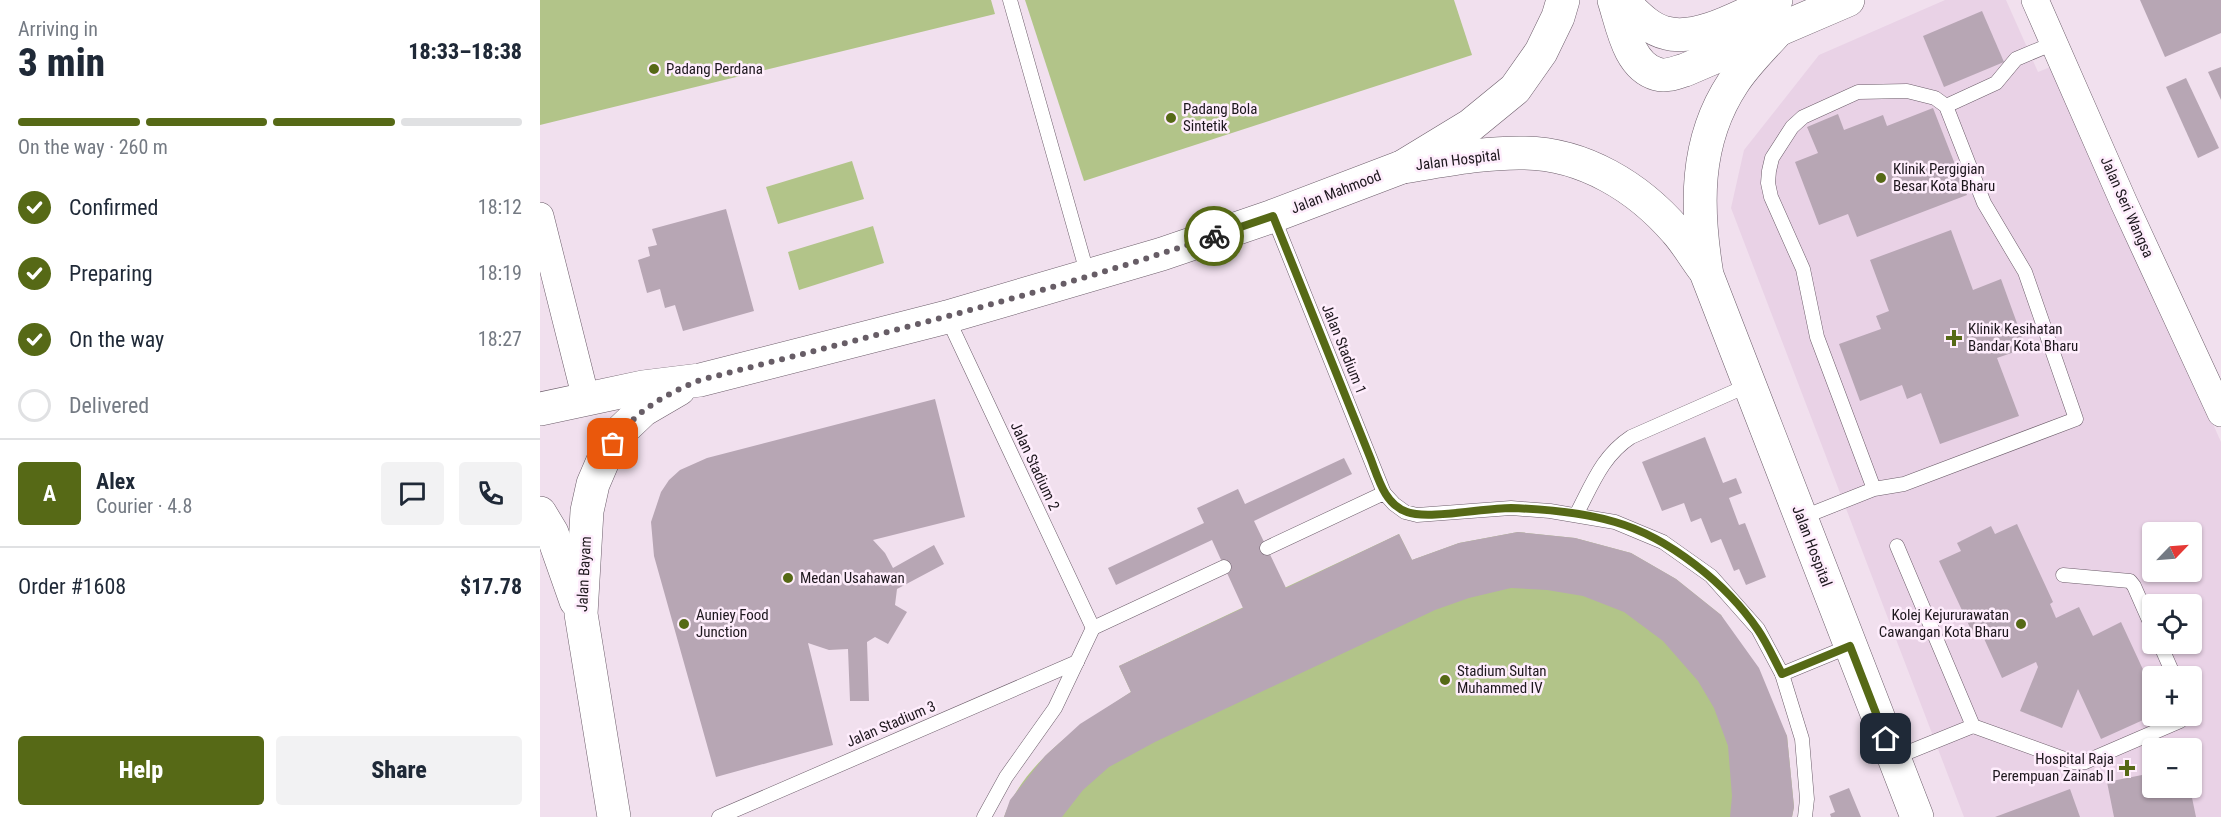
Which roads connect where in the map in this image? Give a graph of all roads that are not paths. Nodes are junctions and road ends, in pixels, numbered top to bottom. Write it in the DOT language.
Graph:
graph roads {
  1 [pos="1010,0"];
  2 [pos="1563,0"];
  3 [pos="1614,0"];
  4 [pos="1621,0"];
  5 [pos="1848,0"];
  6 [pos="2035,0"];
  7 [pos="1777,15"];
  8 [pos="2054,43"];
  9 [pos="1946,106"];
  10 [pos="1402,167"];
  11 [pos="540,216"];
  12 [pos="1273,216"];
  13 [pos="1707,275"];
  14 [pos="1089,276"];
  15 [pos="947,317"];
  16 [pos="700,380"];
  17 [pos="1749,385"];
  18 [pos="586,399"];
  19 [pos="540,409"];
  20 [pos="2221,413"];
  21 [pos="1874,489"];
  22 [pos="1384,493"];
  23 [pos="540,513"];
  24 [pos="1576,515"];
  25 [pos="1801,518"];
  26 [pos="1897,546"];
  27 [pos="1266,548"];
  28 [pos="1224,567"];
  29 [pos="2063,575"];
  30 [pos="2142,604"];
  31 [pos="580,614"];
  32 [pos="1093,628"];
  33 [pos="1850,646"];
  34 [pos="1077,662"];
  35 [pos="1782,674"];
  36 [pos="1973,726"];
  37 [pos="2170,726"];
  38 [pos="1894,758"];
  39 [pos="614,817"];
  40 [pos="719,817"];
  41 [pos="984,817"];
  42 [pos="1805,817"];
  43 [pos="1917,817"];
  1 -- 14 [label="lane"];
  2 -- 10 [label="main road, Jalan Hospital"];
  3 -- 7 [label="main road"];
  4 -- 7 [label="main road"];
  5 -- 7 [label="main road"];
  6 -- 8 [label="street, Jalan Seri Wangsa"];
  7 -- 13 [label="main road, Jalan Hospital"];
  8 -- 9 [label="lane"];
  8 -- 20 [label="street, Jalan Seri Wangsa"];
  9 -- 21 [label="lane"];
  9 -- 21 [label="lane"];
  10 -- 12 [label="main road, Jalan Mahmood"];
  10 -- 13 [label="main road, Jalan Hospital"];
  11 -- 18 [label="street"];
  12 -- 14 [label="main road, Jalan Mahmood"];
  12 -- 22 [label="lane, Jalan Stadium 1"];
  13 -- 17 [label="main road, Jalan Hospital"];
  14 -- 15 [label="main road, Jalan Mahmood"];
  15 -- 16 [label="main road, Jalan Mahmood"];
  15 -- 32 [label="lane, Jalan Stadium 2"];
  16 -- 18 [label="main road, Jalan Mahmood"];
  16 -- 31 [label="main road, Jalan Bayam"];
  17 -- 24 [label="lane"];
  17 -- 25 [label="main road, Jalan Hospital"];
  18 -- 19 [label="main road, Jalan Mahmood"];
  21 -- 25 [label="lane"];
  22 -- 24 [label="lane"];
  22 -- 27 [label="lane"];
  23 -- 31 [label="main road"];
  24 -- 35 [label="lane"];
  25 -- 33 [label="main road, Jalan Hospital"];
  26 -- 36 [label="lane"];
  28 -- 32 [label="lane"];
  29 -- 30 [label="lane"];
  31 -- 39 [label="main road, Jalan Bayam"];
  32 -- 34 [label="lane"];
  33 -- 35 [label="lane"];
  33 -- 38 [label="main road, Jalan Hospital"];
  34 -- 40 [label="lane, Jalan Stadium 3"];
  34 -- 41 [label="lane"];
  35 -- 42 [label="lane"];
  36 -- 37 [label="lane"];
  36 -- 38 [label="lane"];
  38 -- 43 [label="main road, Jalan Hospital"];
}
